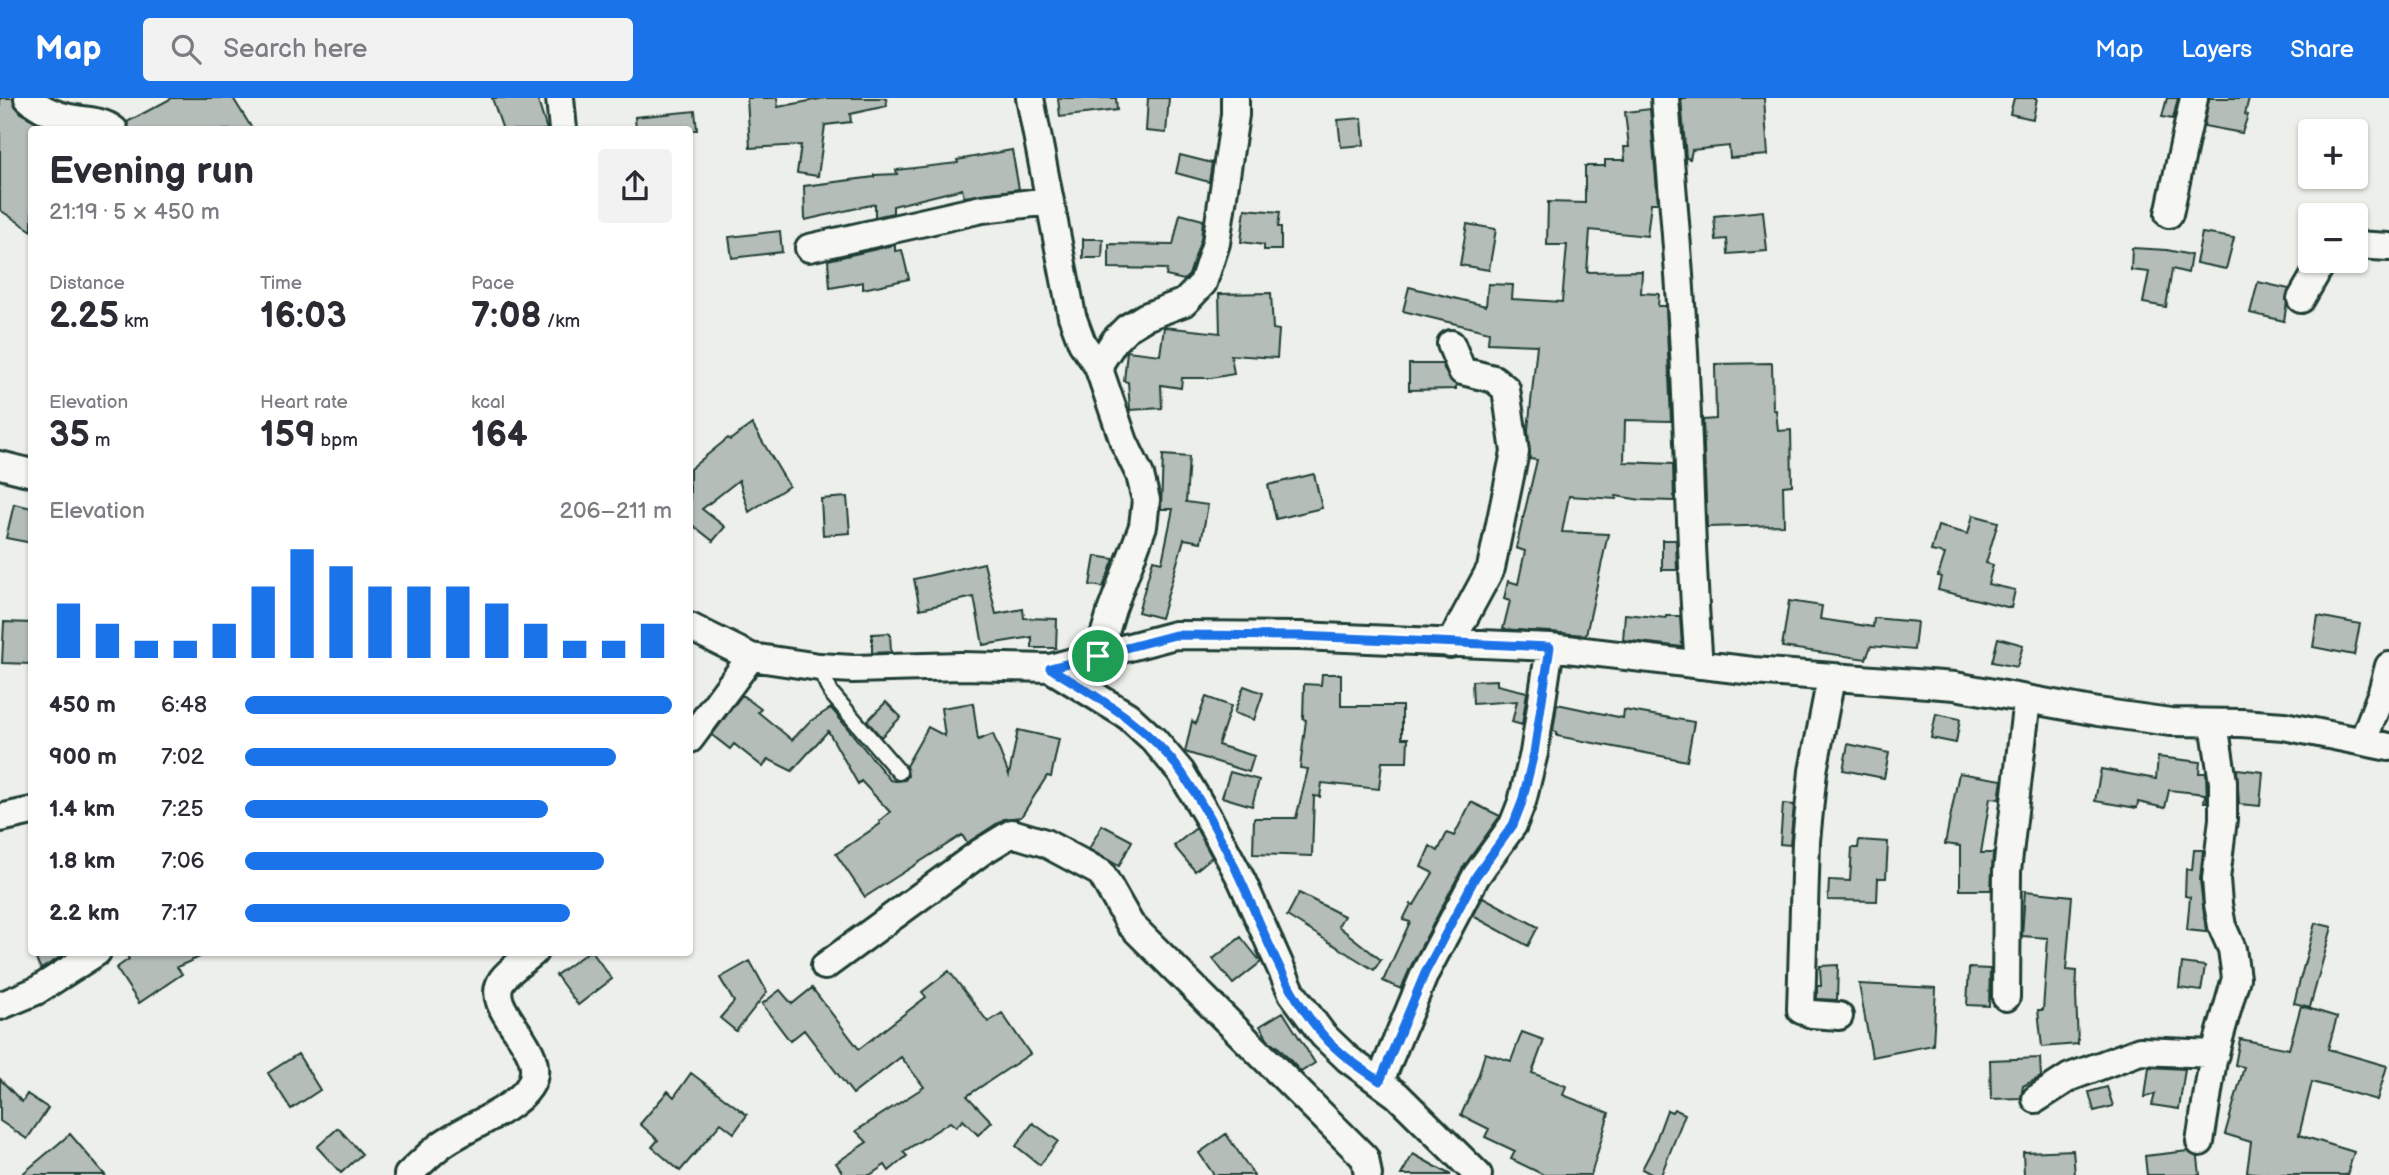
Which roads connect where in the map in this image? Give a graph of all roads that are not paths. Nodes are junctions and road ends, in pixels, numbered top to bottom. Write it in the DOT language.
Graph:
graph roads {
  1 [pos="28,98"];
  2 [pos="560,98"];
  3 [pos="1030,98"];
  4 [pos="1235,98"];
  5 [pos="1665,98"];
  6 [pos="2193,98"];
  7 [pos="109,126"];
  8 [pos="563,126"];
  9 [pos="1050,201"];
  10 [pos="2169,214"];
  11 [pos="2368,246"];
  12 [pos="2389,247"];
  13 [pos="809,248"];
  14 [pos="2316,273"];
  15 [pos="2301,299"];
  16 [pos="1451,344"];
  17 [pos="1098,366"];
  18 [pos="0,466"];
  19 [pos="28,472"];
  20 [pos="693,628"];
  21 [pos="1450,644"];
  22 [pos="1550,647"];
  23 [pos="1098,656"];
  24 [pos="751,657"];
  25 [pos="1699,665"];
  26 [pos="2389,666"];
  27 [pos="819,667"];
  28 [pos="1050,668"];
  29 [pos="1831,678"];
  30 [pos="2027,699"];
  31 [pos="2214,723"];
  32 [pos="693,735"];
  33 [pos="2363,741"];
  34 [pos="2389,747"];
  35 [pos="899,772"];
  36 [pos="28,812"];
  37 [pos="0,818"];
  38 [pos="91,956"];
  39 [pos="529,956"];
  40 [pos="825,965"];
  41 [pos="2006,997"];
  42 [pos="0,1006"];
  43 [pos="1839,1016"];
  44 [pos="2215,1054"];
  45 [pos="1380,1081"];
  46 [pos="2036,1099"];
  47 [pos="2200,1142"];
  48 [pos="408,1175"];
  49 [pos="1368,1175"];
  50 [pos="1478,1175"];
  1 -- 7 [label="street"];
  2 -- 8 [label="street"];
  3 -- 9 [label="street"];
  4 -- 17 [label="street"];
  5 -- 25 [label="street"];
  6 -- 10 [label="street"];
  9 -- 13 [label="street"];
  9 -- 17 [label="street"];
  11 -- 12 [label="street"];
  14 -- 15 [label="street"];
  16 -- 21 [label="street"];
  17 -- 23 [label="street"];
  18 -- 19 [label="street"];
  20 -- 24 [label="street"];
  21 -- 22 [label="street"];
  21 -- 23 [label="street"];
  22 -- 25 [label="street"];
  22 -- 45 [label="street"];
  23 -- 28 [label="street"];
  24 -- 27 [label="street"];
  24 -- 32 [label="street"];
  25 -- 29 [label="street"];
  26 -- 33 [label="street"];
  27 -- 28 [label="street"];
  27 -- 35 [label="lane"];
  28 -- 45 [label="street"];
  29 -- 30 [label="street"];
  29 -- 43 [label="street"];
  30 -- 31 [label="street"];
  30 -- 41 [label="street"];
  31 -- 33 [label="street"];
  31 -- 44 [label="street"];
  33 -- 34 [label="street"];
  36 -- 37 [label="street"];
  38 -- 42 [label="street"];
  39 -- 48 [label="street"];
  40 -- 49 [label="street"];
  44 -- 46 [label="street"];
  44 -- 47 [label="street"];
  45 -- 50 [label="street"];
}
